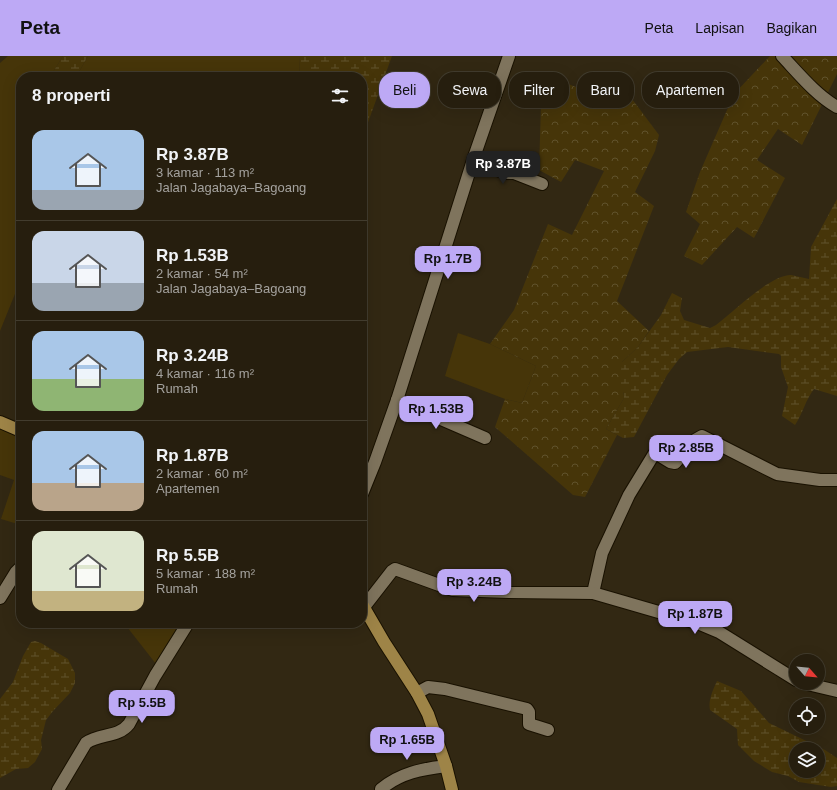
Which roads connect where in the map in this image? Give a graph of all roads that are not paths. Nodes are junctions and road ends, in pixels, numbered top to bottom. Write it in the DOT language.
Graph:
graph roads {
  1 [pos="509,56"];
  2 [pos="782,56"];
  3 [pos="837,107"];
  4 [pos="473,160"];
  5 [pos="542,184"];
  6 [pos="397,400"];
  7 [pos="0,422"];
  8 [pos="16,429"];
  9 [pos="485,438"];
  10 [pos="837,480"];
  11 [pos="367,482"];
  12 [pos="16,572"];
  13 [pos="1,593"];
  14 [pos="593,593"];
  15 [pos="367,600"];
  16 [pos="367,612"];
  17 [pos="185,628"];
  18 [pos="789,676"];
  19 [pos="825,688"];
  20 [pos="837,690"];
  21 [pos="417,693"];
  22 [pos="548,730"];
  23 [pos="446,766"];
  24 [pos="381,789"];
  25 [pos="58,790"];
  26 [pos="452,790"];
  1 -- 4 [label="street"];
  2 -- 3 [label="street"];
  4 -- 5 [label="street"];
  4 -- 6 [label="street"];
  6 -- 9 [label="street"];
  6 -- 11 [label="street"];
  7 -- 8 [label="main road"];
  10 -- 14 [label="street"];
  12 -- 13 [label="street"];
  14 -- 15 [label="street"];
  14 -- 18 [label="street"];
  16 -- 21 [label="main road"];
  17 -- 25 [label="street"];
  19 -- 20 [label="street"];
  21 -- 22 [label="street"];
  21 -- 23 [label="main road"];
  23 -- 24 [label="street"];
  23 -- 26 [label="main road"];
}
